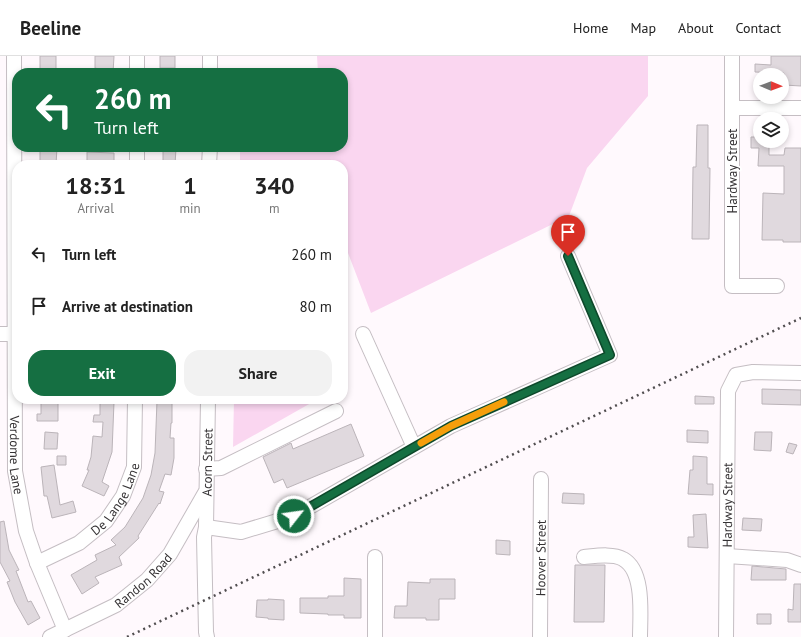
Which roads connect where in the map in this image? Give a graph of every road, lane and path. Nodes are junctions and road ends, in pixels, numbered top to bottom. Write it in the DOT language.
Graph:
graph roads {
  1 [pos="14,56"];
  2 [pos="137,56"];
  3 [pos="210,56"];
  4 [pos="732,56"];
  5 [pos="14,68"];
  6 [pos="137,68"];
  7 [pos="210,68"];
  8 [pos="732,108"];
  9 [pos="801,108"];
  10 [pos="568,256"];
  11 [pos="777,286"];
  12 [pos="0,334"];
  13 [pos="12,334"];
  14 [pos="363,334"];
  15 [pos="801,373"];
  16 [pos="15,404"];
  17 [pos="135,404"];
  18 [pos="208,404"];
  19 [pos="336,411"];
  20 [pos="414,447"];
  21 [pos="206,470"];
  22 [pos="541,479"];
  23 [pos="206,492"];
  24 [pos="206,526"];
  25 [pos="727,556"];
  26 [pos="375,557"];
  27 [pos="584,557"];
  28 [pos="37,563"];
  29 [pos="801,565"];
  30 [pos="66,630"];
  31 [pos="50,637"];
  32 [pos="208,637"];
  33 [pos="375,637"];
  34 [pos="540,637"];
  35 [pos="640,637"];
  36 [pos="726,637"];
  1 -- 5 [label="street, Verdome Lane"];
  2 -- 6 [label="street"];
  3 -- 7 [label="street"];
  4 -- 8 [label="street, Hardway Street"];
  8 -- 9 [label="street"];
  8 -- 11 [label="street, Hardway Street"];
  10 -- 20 [label="street"];
  12 -- 13 [label="street"];
  14 -- 20 [label="street"];
  15 -- 25 [label="street, Hardway Street"];
  16 -- 28 [label="street, Verdome Lane"];
  17 -- 28 [label="street, De Lange Lane"];
  18 -- 21 [label="street, Acorn Street"];
  19 -- 21 [label="street"];
  20 -- 24 [label="street"];
  21 -- 23 [label="street, Acorn Street"];
  22 -- 34 [label="street, Hoover Street"];
  23 -- 24 [label="street, Acorn Street"];
  23 -- 30 [label="street, Randon Road"];
  24 -- 32 [label="street, Acorn Street"];
  25 -- 29 [label="street"];
  25 -- 36 [label="street, Hardway Street"];
  26 -- 33 [label="street"];
  27 -- 35 [label="street"];
  28 -- 30 [label="street, Verdome Lane"];
  30 -- 31 [label="street, Randon Road"];
}
